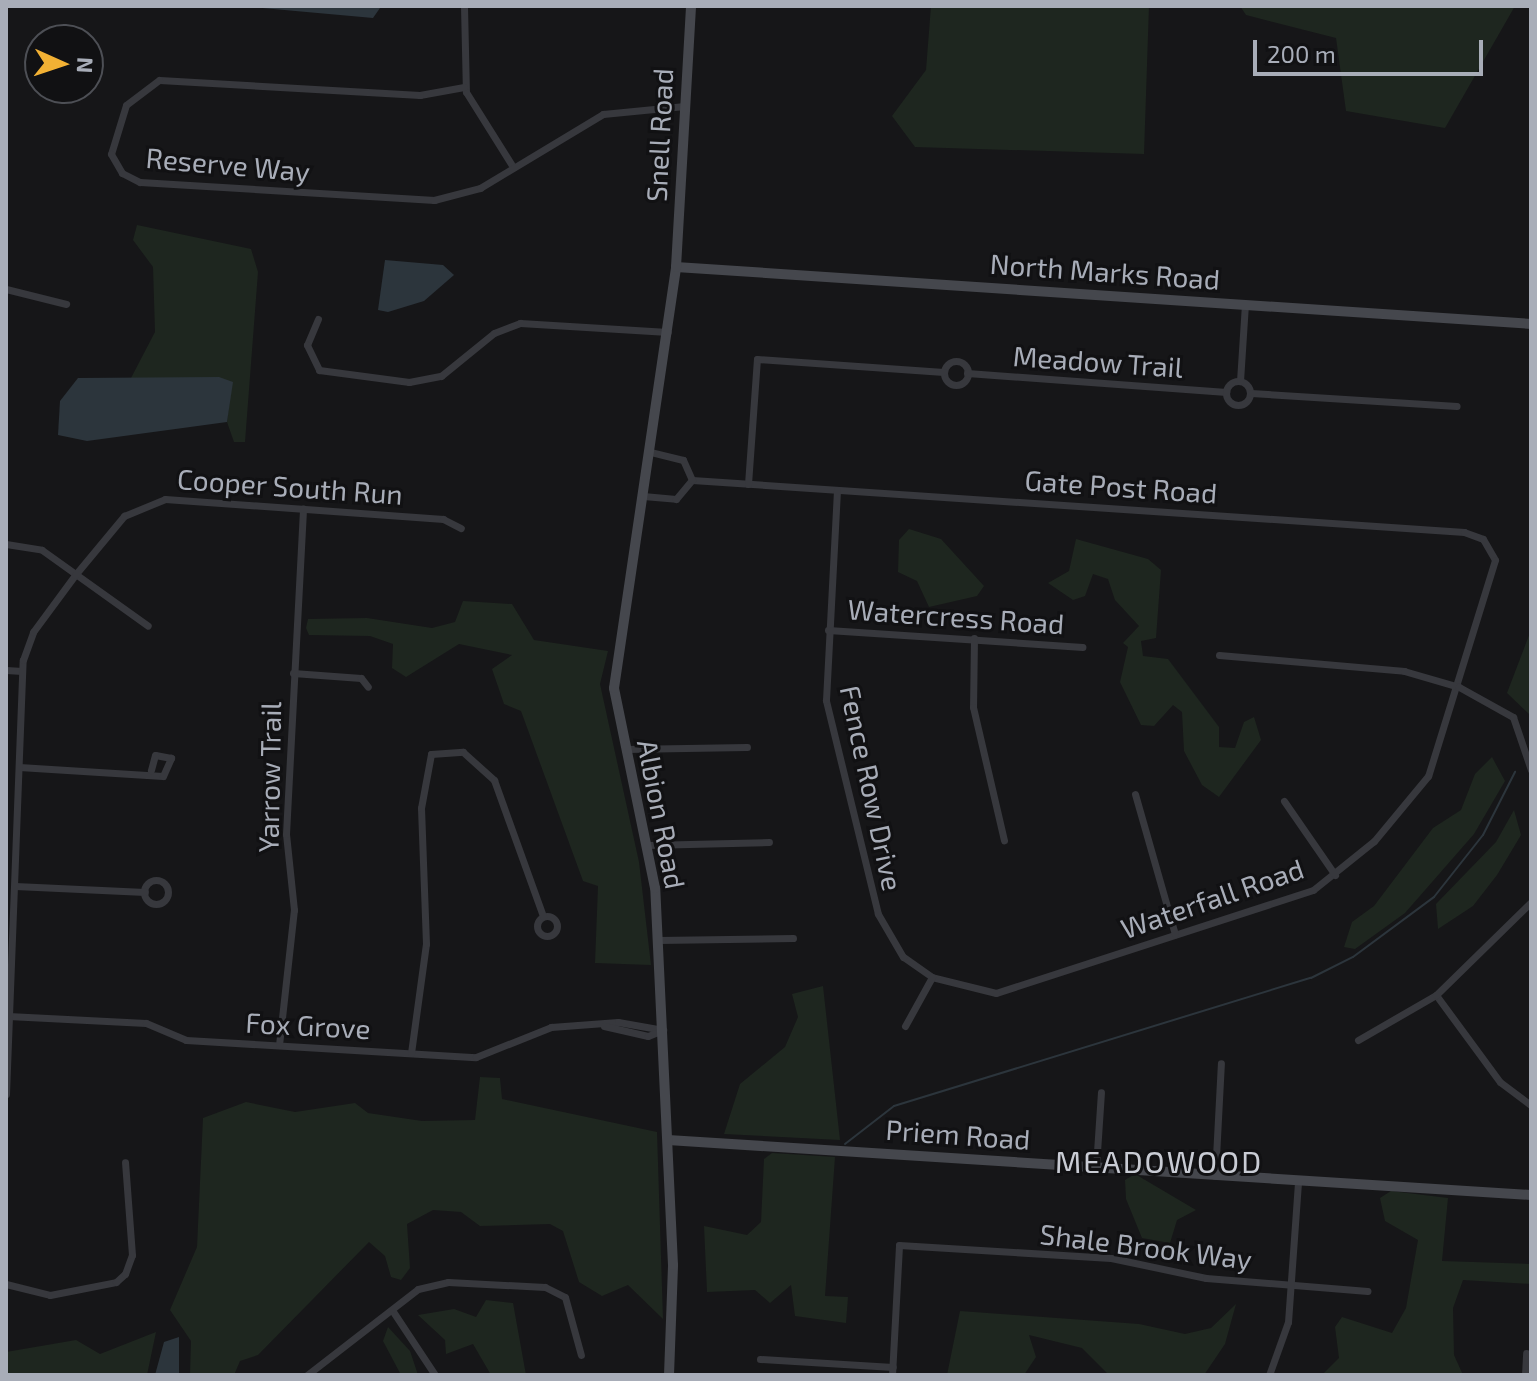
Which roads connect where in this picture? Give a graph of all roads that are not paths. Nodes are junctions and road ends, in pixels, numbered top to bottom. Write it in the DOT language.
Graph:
graph roads {
  1 [pos="464,6"];
  2 [pos="691,6"];
  3 [pos="464,87"];
  4 [pos="685,106"];
  5 [pos="513,167"];
  6 [pos="676,267"];
  7 [pos="6,289"];
  8 [pos="66,304"];
  9 [pos="1245,304"];
  10 [pos="318,319"];
  11 [pos="1531,324"];
  12 [pos="668,332"];
  13 [pos="944,372"];
  14 [pos="967,373"];
  15 [pos="1240,381"];
  16 [pos="1226,392"];
  17 [pos="1251,393"];
  18 [pos="1457,406"];
  19 [pos="650,452"];
  20 [pos="692,480"];
  21 [pos="748,484"];
  22 [pos="837,490"];
  23 [pos="643,496"];
  24 [pos="303,508"];
  25 [pos="461,528"];
  26 [pos="6,544"];
  27 [pos="75,575"];
  28 [pos="1486,599"];
  29 [pos="148,626"];
  30 [pos="828,630"];
  31 [pos="974,638"];
  32 [pos="1082,647"];
  33 [pos="1219,655"];
  34 [pos="6,670"];
  35 [pos="22,671"];
  36 [pos="293,673"];
  37 [pos="368,687"];
  38 [pos="1459,687"];
  39 [pos="747,747"];
  40 [pos="625,749"];
  41 [pos="19,767"];
  42 [pos="151,770"];
  43 [pos="1531,770"];
  44 [pos="1135,794"];
  45 [pos="1284,801"];
  46 [pos="1004,840"];
  47 [pos="769,842"];
  48 [pos="647,845"];
  49 [pos="1335,875"];
  50 [pos="15,886"];
  51 [pos="145,892"];
  52 [pos="1531,902"];
  53 [pos="543,916"];
  54 [pos="1175,934"];
  55 [pos="793,938"];
  56 [pos="658,940"];
  57 [pos="932,977"];
  58 [pos="1436,995"];
  59 [pos="8,1016"];
  60 [pos="905,1026"];
  61 [pos="664,1030"];
  62 [pos="1358,1040"];
  63 [pos="279,1045"];
  64 [pos="411,1053"];
  65 [pos="1221,1063"];
  66 [pos="1101,1092"];
  67 [pos="6,1094"];
  68 [pos="1531,1105"];
  69 [pos="668,1140"];
  70 [pos="125,1162"];
  71 [pos="1096,1167"];
  72 [pos="1215,1176"];
  73 [pos="1298,1181"];
  74 [pos="1531,1195"];
  75 [pos="6,1284"];
  76 [pos="1291,1285"];
  77 [pos="1367,1291"];
  78 [pos="392,1310"];
  79 [pos="1526,1353"];
  80 [pos="581,1355"];
  81 [pos="760,1359"];
  82 [pos="892,1371"];
  83 [pos="307,1375"];
  84 [pos="435,1375"];
  85 [pos="669,1375"];
  86 [pos="1269,1375"];
  87 [pos="1525,1375"];
  1 -- 3 [label="street"];
  2 -- 4 [label="street, Snell Road"];
  3 -- 5 [label="street"];
  3 -- 5 [label="street, Reserve Way"];
  4 -- 5 [label="street, Reserve Way"];
  4 -- 6 [label="street, Snell Road"];
  6 -- 9 [label="street, North Marks Road"];
  6 -- 12 [label="street, Albion Road"];
  7 -- 8 [label="street"];
  9 -- 11 [label="street, North Marks Road"];
  9 -- 15 [label="street"];
  10 -- 12 [label="street"];
  12 -- 19 [label="street, Albion Road"];
  13 -- 14 [label="street, Meadow Trail"];
  13 -- 14 [label="street, Meadow Trail"];
  13 -- 21 [label="street, Meadow Trail"];
  14 -- 16 [label="street, Meadow Trail"];
  15 -- 16 [label="street"];
  15 -- 17 [label="street"];
  16 -- 17 [label="street, Meadow Trail"];
  17 -- 18 [label="street, Meadow Trail"];
  19 -- 20 [label="street"];
  19 -- 23 [label="street, Albion Road"];
  20 -- 21 [label="street, Gate Post Road"];
  20 -- 23 [label="street"];
  21 -- 22 [label="street, Gate Post Road"];
  22 -- 28 [label="street, Gate Post Road"];
  22 -- 30 [label="street, Fence Row Drive"];
  23 -- 40 [label="street, Albion Road"];
  24 -- 25 [label="street, Cooper South Run"];
  24 -- 27 [label="street, Cooper South Run"];
  24 -- 36 [label="street, Yarrow Trail"];
  26 -- 27 [label="street"];
  27 -- 29 [label="street"];
  27 -- 35 [label="street, Cooper South Run"];
  28 -- 38 [label="street, Waterfall Road"];
  30 -- 31 [label="street, Watercress Road"];
  30 -- 57 [label="street, Fence Row Drive"];
  31 -- 32 [label="street, Watercress Road"];
  31 -- 46 [label="street"];
  33 -- 38 [label="street"];
  34 -- 35 [label="street"];
  35 -- 41 [label="street, Cooper South Run"];
  36 -- 37 [label="street"];
  36 -- 63 [label="street, Yarrow Trail"];
  38 -- 43 [label="street"];
  38 -- 49 [label="street, Waterfall Road"];
  39 -- 40 [label="street"];
  40 -- 48 [label="street, Albion Road"];
  41 -- 42 [label="street"];
  41 -- 50 [label="street, Cooper South Run"];
  44 -- 54 [label="street"];
  45 -- 49 [label="street"];
  47 -- 48 [label="street"];
  48 -- 56 [label="street, Albion Road"];
  49 -- 54 [label="street, Waterfall Road"];
  50 -- 51 [label="street"];
  50 -- 59 [label="street, Cooper South Run"];
  52 -- 58 [label="street"];
  53 -- 64 [label="street"];
  54 -- 57 [label="street, Waterfall Road"];
  55 -- 56 [label="street"];
  56 -- 61 [label="street, Albion Road"];
  57 -- 60 [label="street"];
  58 -- 62 [label="street"];
  58 -- 68 [label="street"];
  59 -- 63 [label="street, Fox Grove"];
  59 -- 67 [label="street, Cooper South Run"];
  61 -- 64 [label="street, Fox Grove"];
  61 -- 69 [label="street, Albion Road"];
  63 -- 64 [label="street, Fox Grove"];
  65 -- 72 [label="street"];
  66 -- 71 [label="street"];
  69 -- 71 [label="street, Priem Road"];
  69 -- 85 [label="street, Albion Road"];
  70 -- 75 [label="street"];
  71 -- 72 [label="street, Priem Road"];
  72 -- 73 [label="street, Priem Road"];
  73 -- 74 [label="street, Priem Road"];
  73 -- 76 [label="street"];
  76 -- 77 [label="street, Shale Brook Way"];
  76 -- 82 [label="street, Shale Brook Way"];
  76 -- 86 [label="street"];
  78 -- 80 [label="street"];
  78 -- 83 [label="street"];
  78 -- 84 [label="street"];
  79 -- 87 [label="street"];
  81 -- 82 [label="street"];
}
